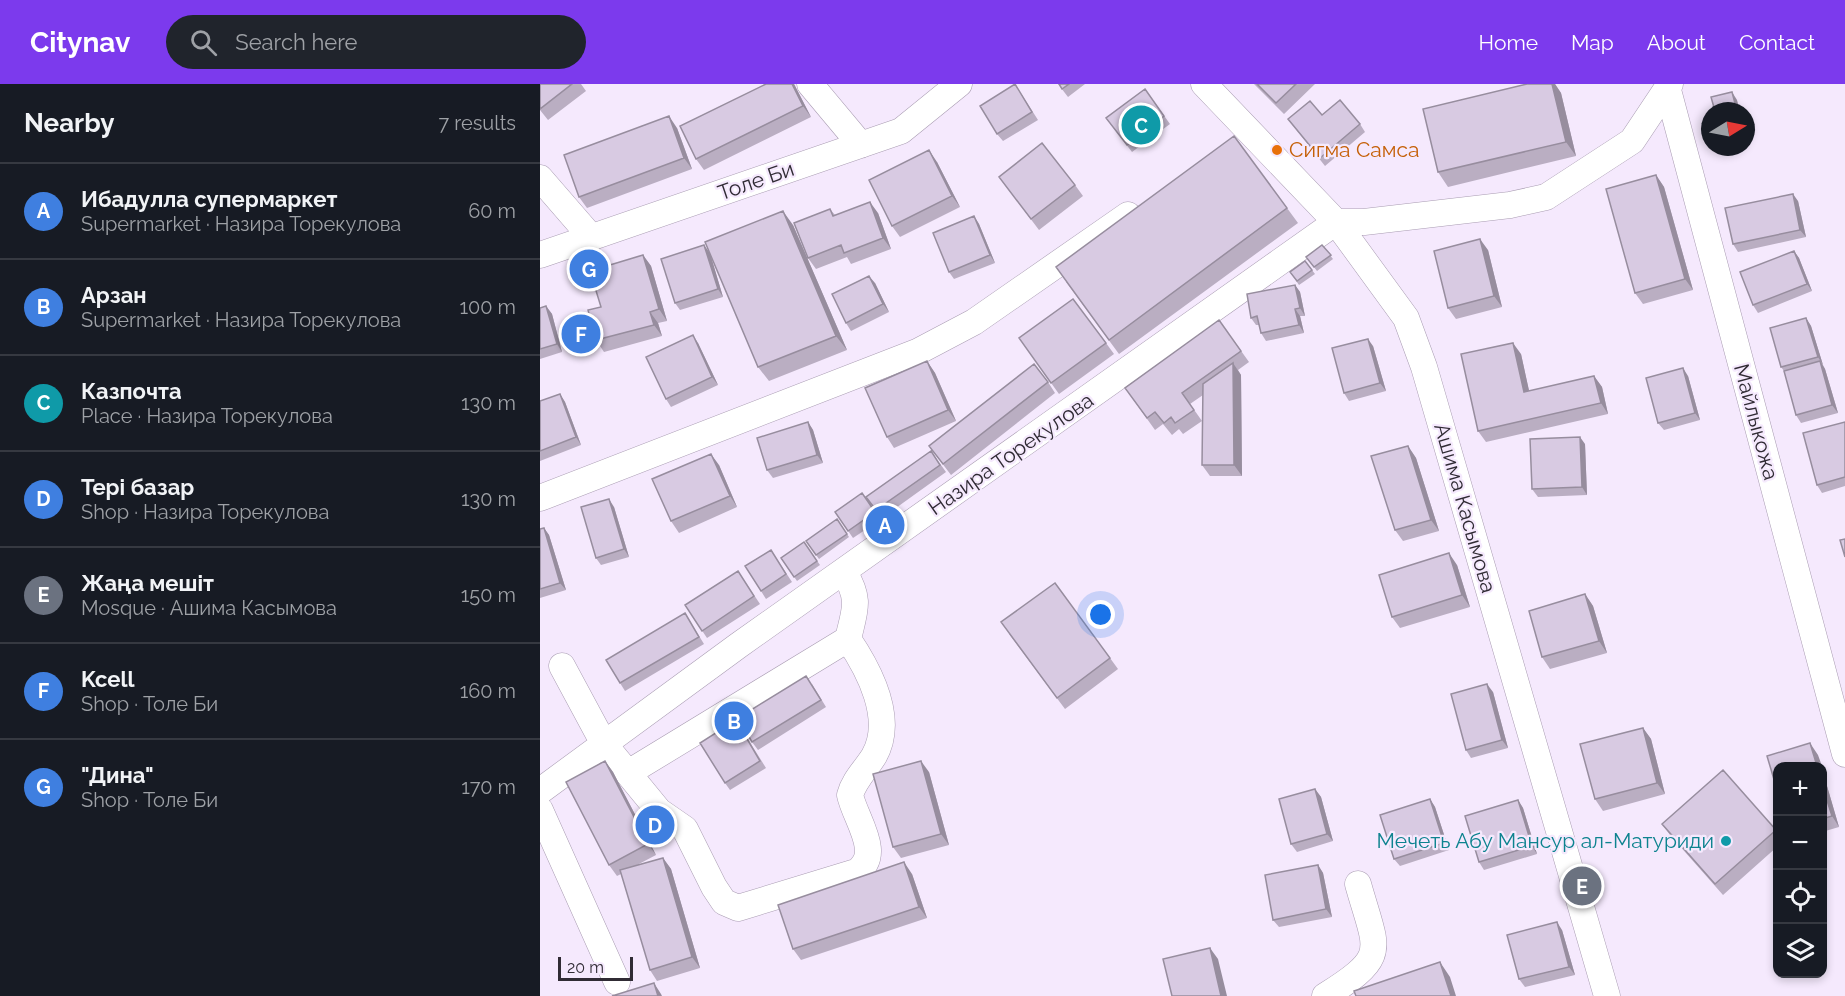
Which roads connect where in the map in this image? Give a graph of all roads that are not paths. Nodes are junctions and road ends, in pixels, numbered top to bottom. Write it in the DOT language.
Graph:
graph roads {
  1 [pos="810,84"];
  2 [pos="959,84"];
  3 [pos="1204,84"];
  4 [pos="1669,87"];
  5 [pos="861,145"];
  6 [pos="540,178"];
  7 [pos="1152,198"];
  8 [pos="1336,222"];
  9 [pos="592,238"];
  10 [pos="540,255"];
  11 [pos="540,498"];
  12 [pos="844,572"];
  13 [pos="848,639"];
  14 [pos="562,666"];
  15 [pos="604,744"];
  16 [pos="1845,754"];
  17 [pos="628,773"];
  18 [pos="540,791"];
  19 [pos="540,810"];
  20 [pos="1358,884"];
  21 [pos="617,982"];
  22 [pos="1325,996"];
  23 [pos="1607,996"];
  1 -- 5 [label="street"];
  2 -- 5 [label="street, Толе Би"];
  3 -- 8 [label="street, Ашима Касымова"];
  4 -- 8 [label="street"];
  4 -- 16 [label="street, Майлыкожа"];
  5 -- 9 [label="street, Толе Би"];
  6 -- 9 [label="street"];
  7 -- 11 [label="street"];
  8 -- 12 [label="street, Назира Торекулова"];
  8 -- 23 [label="street, Ашима Касымова"];
  9 -- 10 [label="street, Толе Би"];
  12 -- 13 [label="street"];
  12 -- 15 [label="street, Назира Торекулова"];
  13 -- 17 [label="street"];
  13 -- 17 [label="street"];
  14 -- 15 [label="street"];
  15 -- 17 [label="street"];
  15 -- 18 [label="street, Назира Торекулова"];
  19 -- 21 [label="street"];
  20 -- 22 [label="street"];
}
